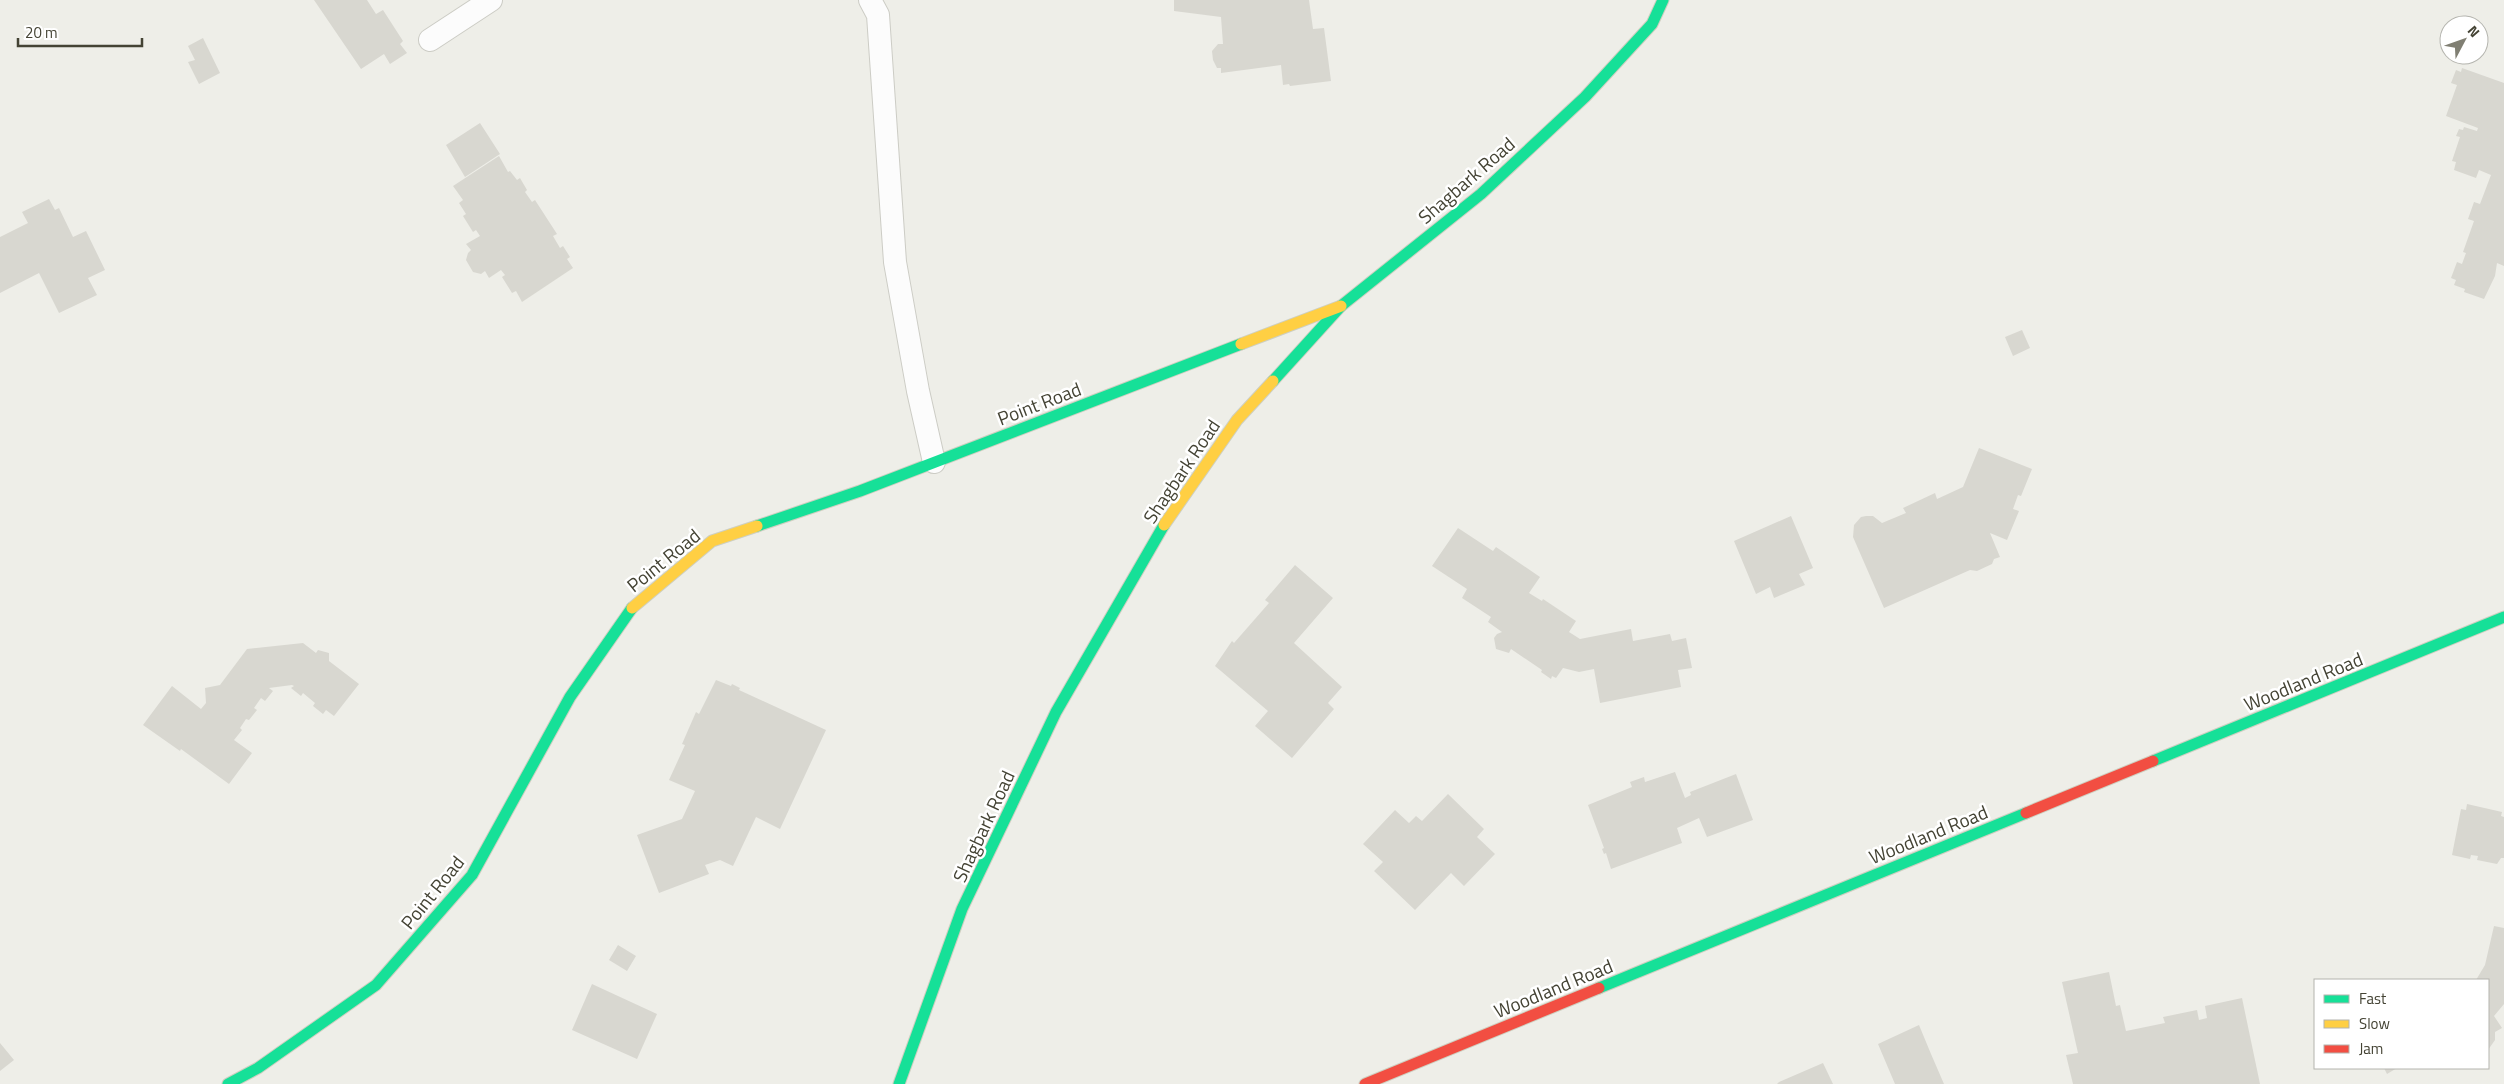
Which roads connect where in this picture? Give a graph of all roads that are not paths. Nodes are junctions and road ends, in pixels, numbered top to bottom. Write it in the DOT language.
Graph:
graph roads {
  1 [pos="491,0"];
  2 [pos="870,0"];
  3 [pos="1663,0"];
  4 [pos="430,40"];
  5 [pos="1341,306"];
  6 [pos="934,462"];
  7 [pos="2504,617"];
  8 [pos="228,1084"];
  9 [pos="899,1084"];
  10 [pos="1366,1084"];
  1 -- 4 [label="lane"];
  2 -- 6 [label="lane"];
  3 -- 5 [label="street, Shagbark Road"];
  5 -- 6 [label="street, Point Road"];
  5 -- 9 [label="street, Shagbark Road"];
  6 -- 8 [label="street, Point Road"];
  7 -- 10 [label="street, Woodland Road"];
}
